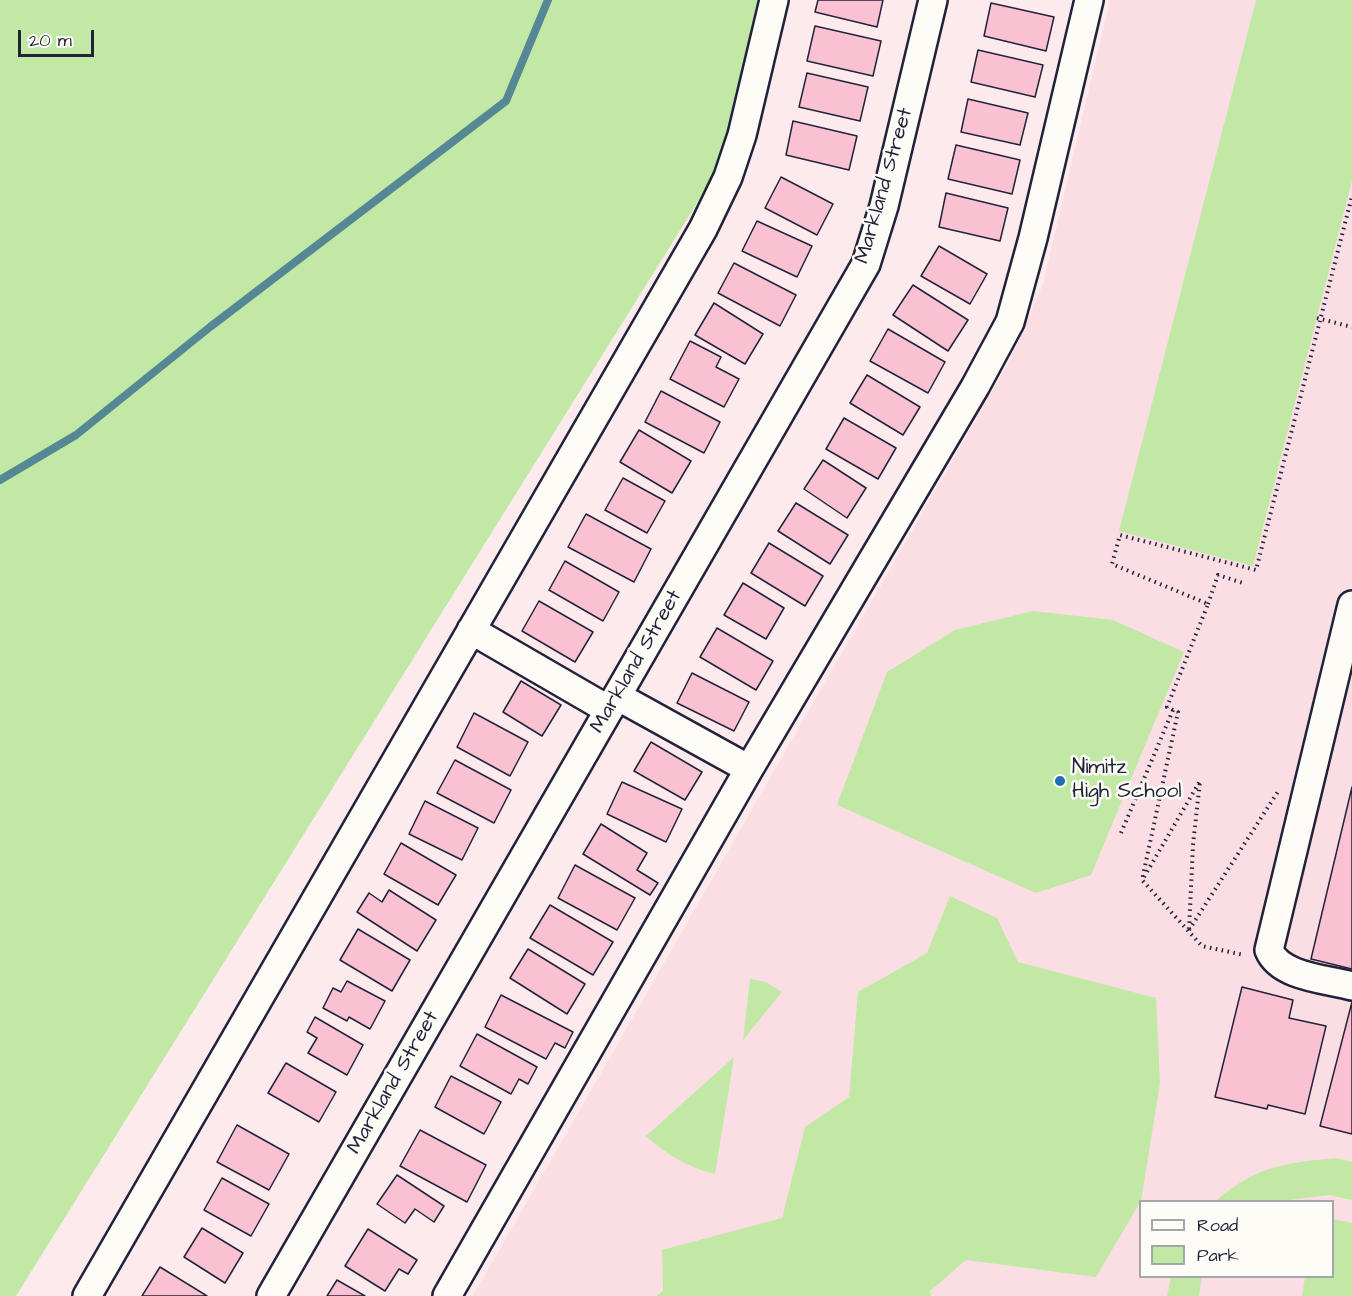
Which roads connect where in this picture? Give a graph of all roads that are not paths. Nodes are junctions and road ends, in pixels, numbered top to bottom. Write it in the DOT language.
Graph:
graph roads {
  1 [pos="774,0"];
  2 [pos="933,0"];
  3 [pos="1089,0"];
  4 [pos="1352,605"];
  5 [pos="471,630"];
  6 [pos="613,703"];
  7 [pos="749,769"];
  8 [pos="1352,986"];
  9 [pos="87,1296"];
  10 [pos="271,1296"];
  11 [pos="447,1296"];
  1 -- 5 [label="street"];
  2 -- 6 [label="street, Markland Street"];
  3 -- 7 [label="street"];
  4 -- 8 [label="street"];
  5 -- 6 [label="street"];
  5 -- 9 [label="street"];
  6 -- 7 [label="street"];
  6 -- 10 [label="street, Markland Street"];
  7 -- 11 [label="street"];
}
